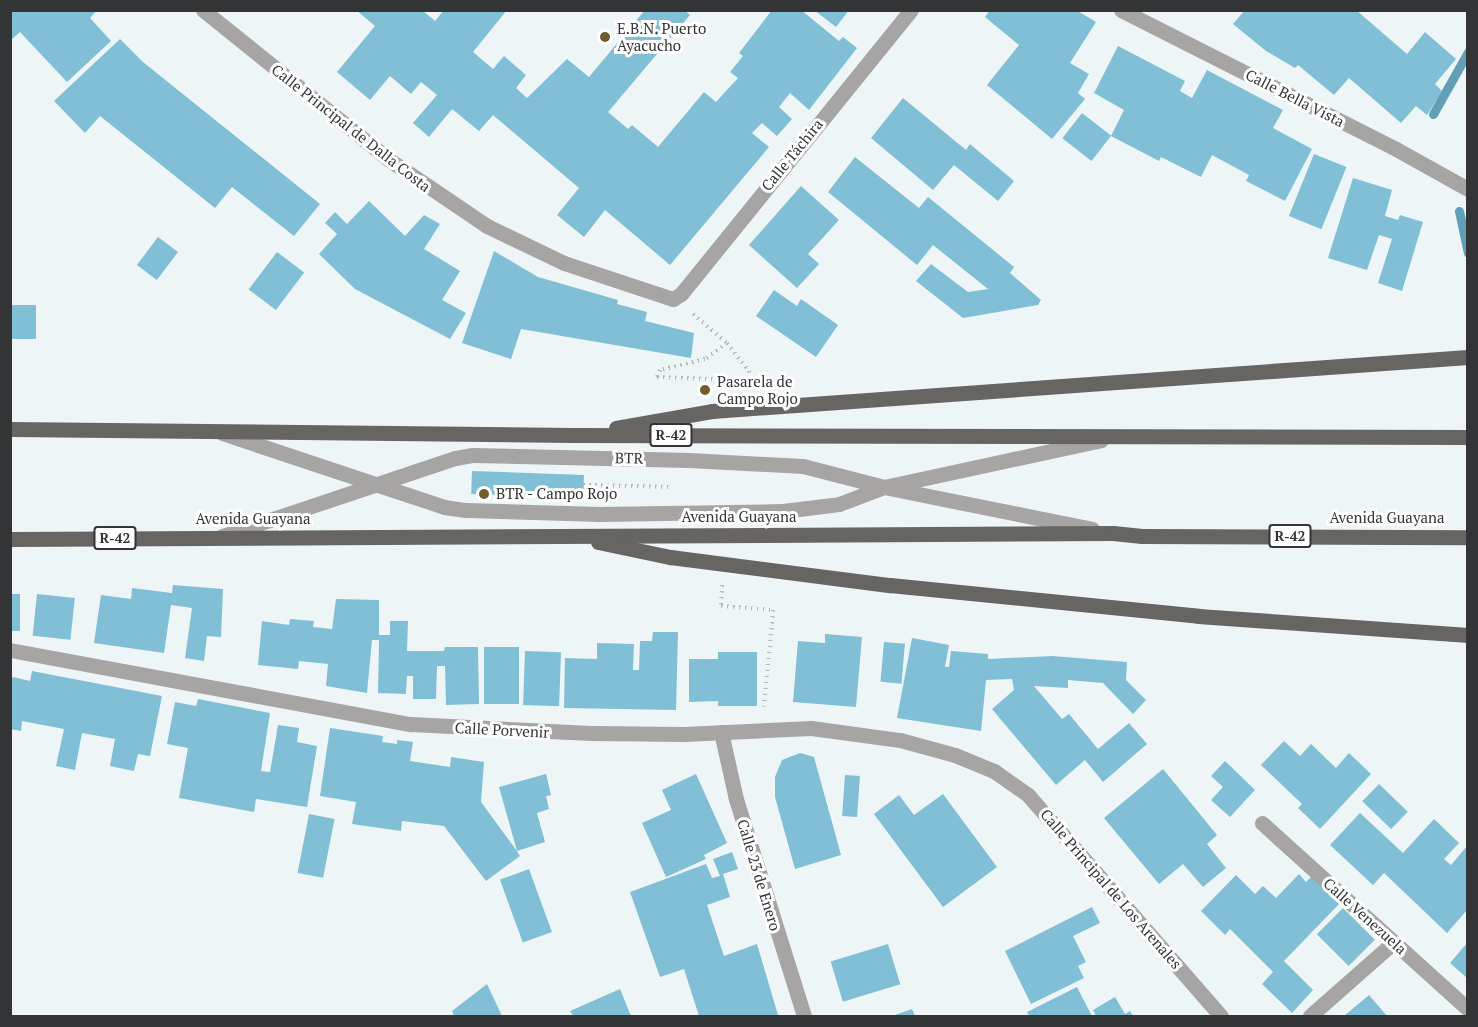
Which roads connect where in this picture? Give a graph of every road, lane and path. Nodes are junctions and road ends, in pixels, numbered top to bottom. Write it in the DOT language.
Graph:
graph roads {
  1 [pos="203,10"];
  2 [pos="911,10"];
  3 [pos="1121,10"];
  4 [pos="1467,189"];
  5 [pos="673,299"];
  6 [pos="727,343"];
  7 [pos="1467,357"];
  8 [pos="732,381"];
  9 [pos="762,408"];
  10 [pos="10,429"];
  11 [pos="218,431"];
  12 [pos="573,435"];
  13 [pos="1125,435"];
  14 [pos="1467,437"];
  15 [pos="376,484"];
  16 [pos="584,485"];
  17 [pos="650,486"];
  18 [pos="884,487"];
  19 [pos="1113,533"];
  20 [pos="569,536"];
  21 [pos="219,537"];
  22 [pos="1467,537"];
  23 [pos="10,539"];
  24 [pos="721,606"];
  25 [pos="1467,635"];
  26 [pos="10,650"];
  27 [pos="762,728"];
  28 [pos="721,732"];
  29 [pos="993,771"];
  30 [pos="1262,823"];
  31 [pos="1394,942"];
  32 [pos="1467,1009"];
  33 [pos="804,1017"];
  34 [pos="1221,1017"];
  35 [pos="1310,1017"];
  1 -- 5 [label="street, Calle Principal de Dalla Costa"];
  2 -- 5 [label="street, Calle Táchira"];
  3 -- 4 [label="street, Calle Bella Vista"];
  5 -- 6 [label="path"];
  6 -- 8 [label="path"];
  6 -- 9 [label="path"];
  7 -- 9 [label="main road"];
  9 -- 12 [label="main road"];
  10 -- 11 [label="main road, R-42"];
  11 -- 12 [label="main road, R-42"];
  11 -- 15 [label="street, BTR"];
  12 -- 13 [label="main road, R-42"];
  13 -- 14 [label="main road, R-42"];
  13 -- 18 [label="street, BTR"];
  15 -- 18 [label="street, BTR"];
  15 -- 18 [label="street, BTR"];
  15 -- 21 [label="street, BTR"];
  16 -- 17 [label="path"];
  18 -- 19 [label="street, BTR"];
  19 -- 20 [label="main road, Avenida Guayana / R-42"];
  19 -- 22 [label="main road, Avenida Guayana / R-42"];
  20 -- 21 [label="main road, Avenida Guayana / R-42"];
  20 -- 25 [label="main road"];
  21 -- 23 [label="main road, Avenida Guayana / R-42"];
  24 -- 27 [label="path"];
  26 -- 28 [label="street, Calle Porvenir"];
  27 -- 28 [label="street, Calle Porvenir"];
  27 -- 29 [label="street, Calle Porvenir"];
  28 -- 33 [label="street, Calle 23 de Enero"];
  29 -- 34 [label="street, Calle Principal de Los Arenales"];
  30 -- 31 [label="street, Calle Venezuela"];
  31 -- 32 [label="street, Calle Venezuela"];
  31 -- 35 [label="street"];
}
